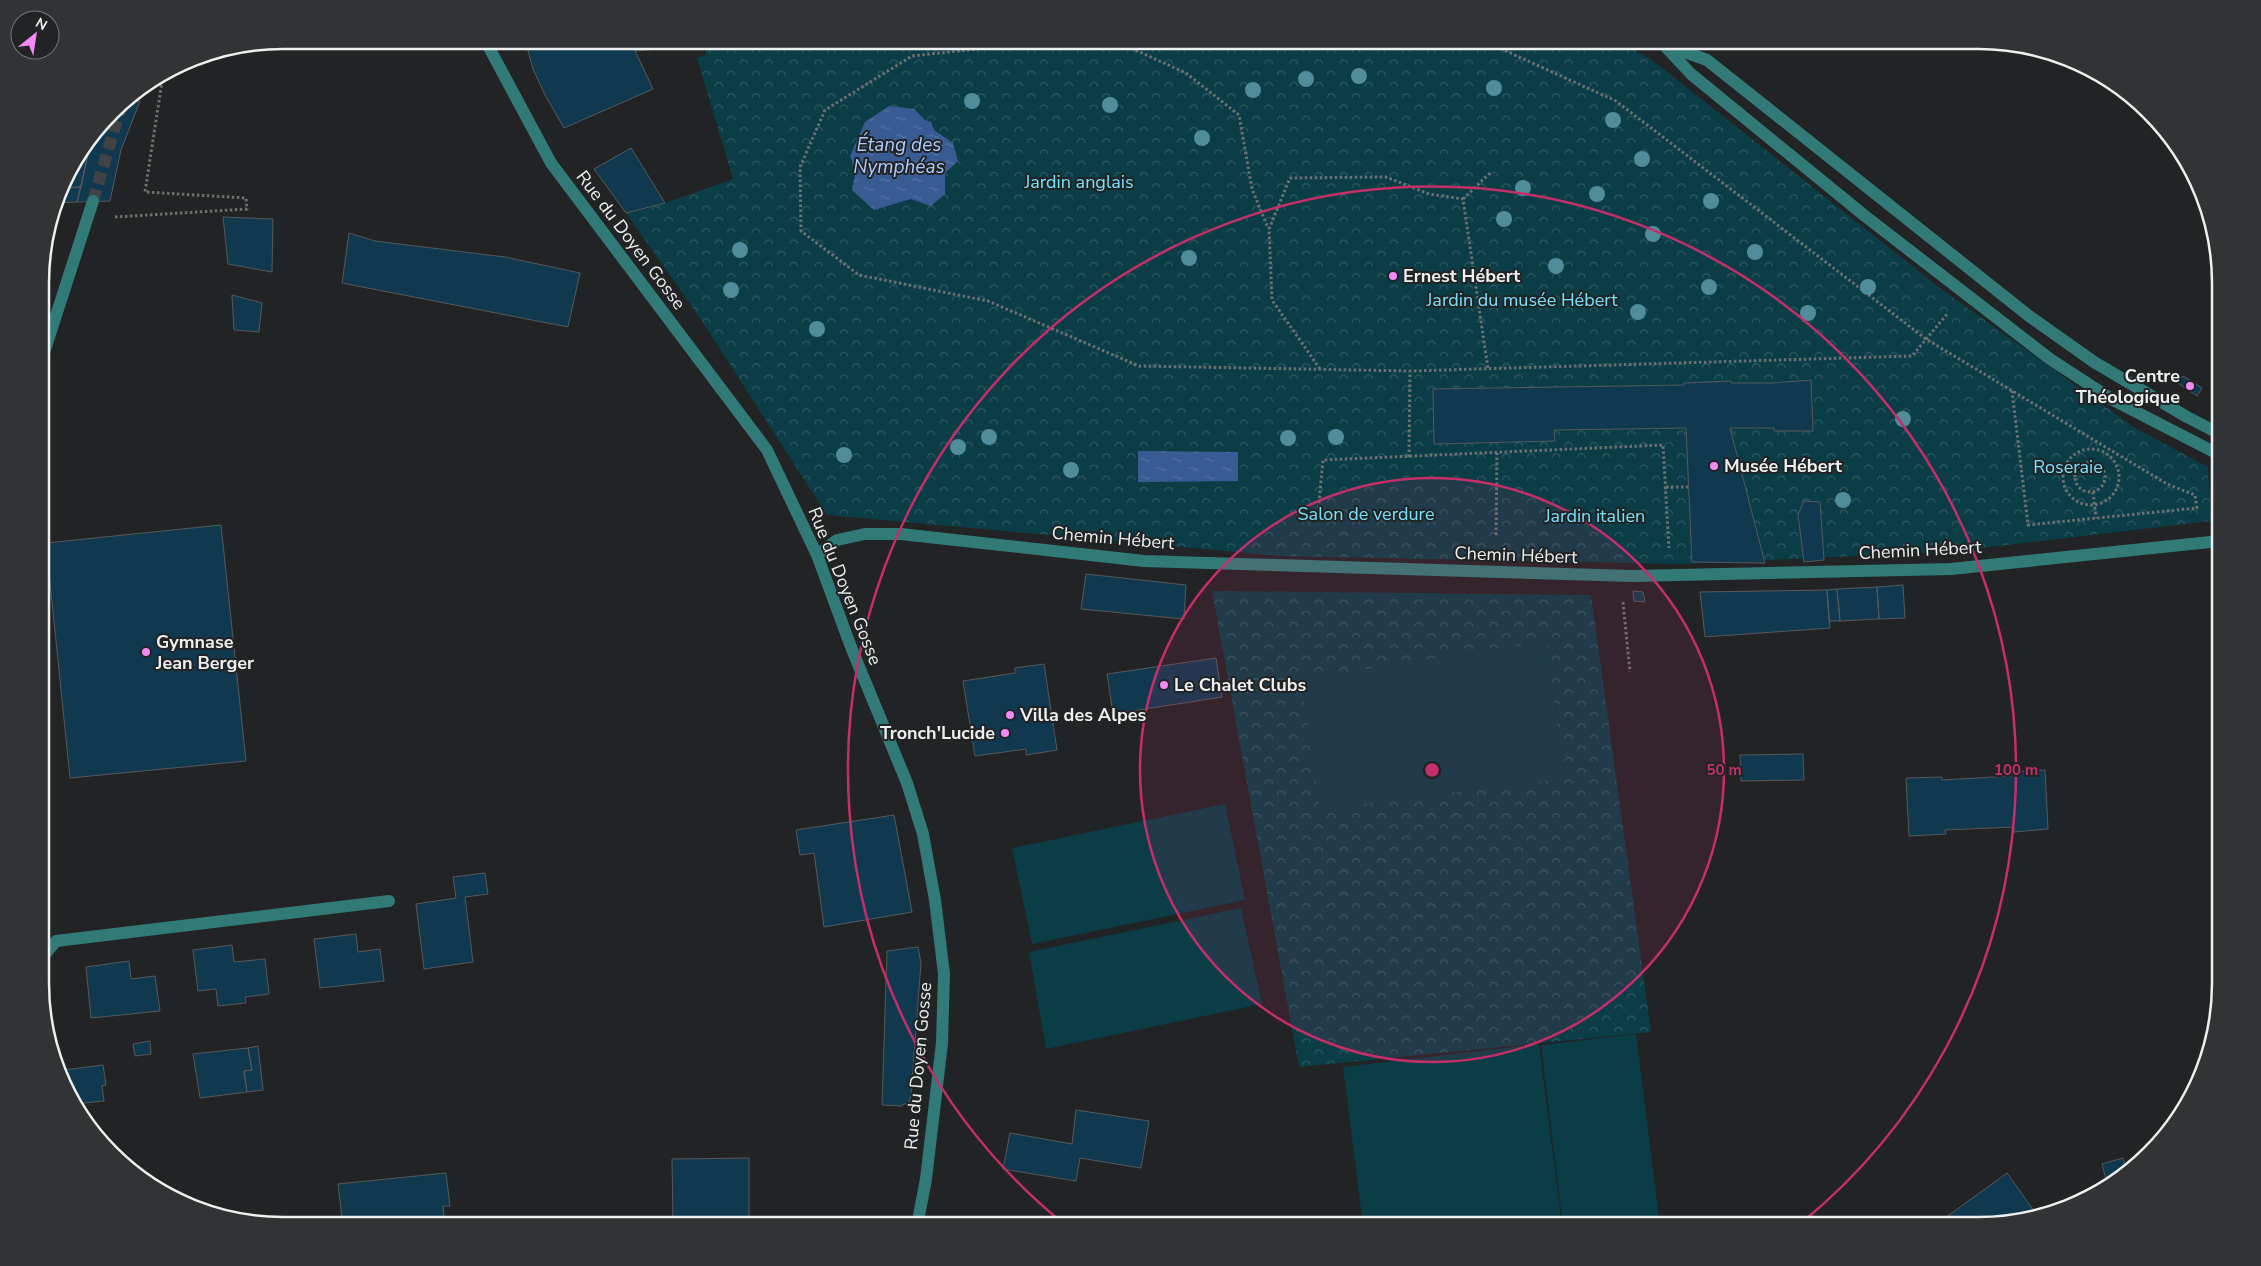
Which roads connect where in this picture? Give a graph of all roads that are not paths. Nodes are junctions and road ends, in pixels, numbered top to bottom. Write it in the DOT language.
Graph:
graph roads {
  1 [pos="490,49"];
  2 [pos="1666,49"];
  3 [pos="1678,49"];
  4 [pos="93,202"];
  5 [pos="49,337"];
  6 [pos="2212,430"];
  7 [pos="2212,451"];
  8 [pos="2212,542"];
  9 [pos="817,555"];
  10 [pos="388,901"];
  11 [pos="49,950"];
  12 [pos="919,1217"];
  1 -- 9 [label="street, Rue du Doyen Gosse"];
  2 -- 7 [label="street"];
  3 -- 6 [label="street"];
  4 -- 5 [label="street"];
  8 -- 9 [label="street, Chemin Hébert"];
  9 -- 12 [label="street, Rue du Doyen Gosse"];
  10 -- 11 [label="street"];
}
